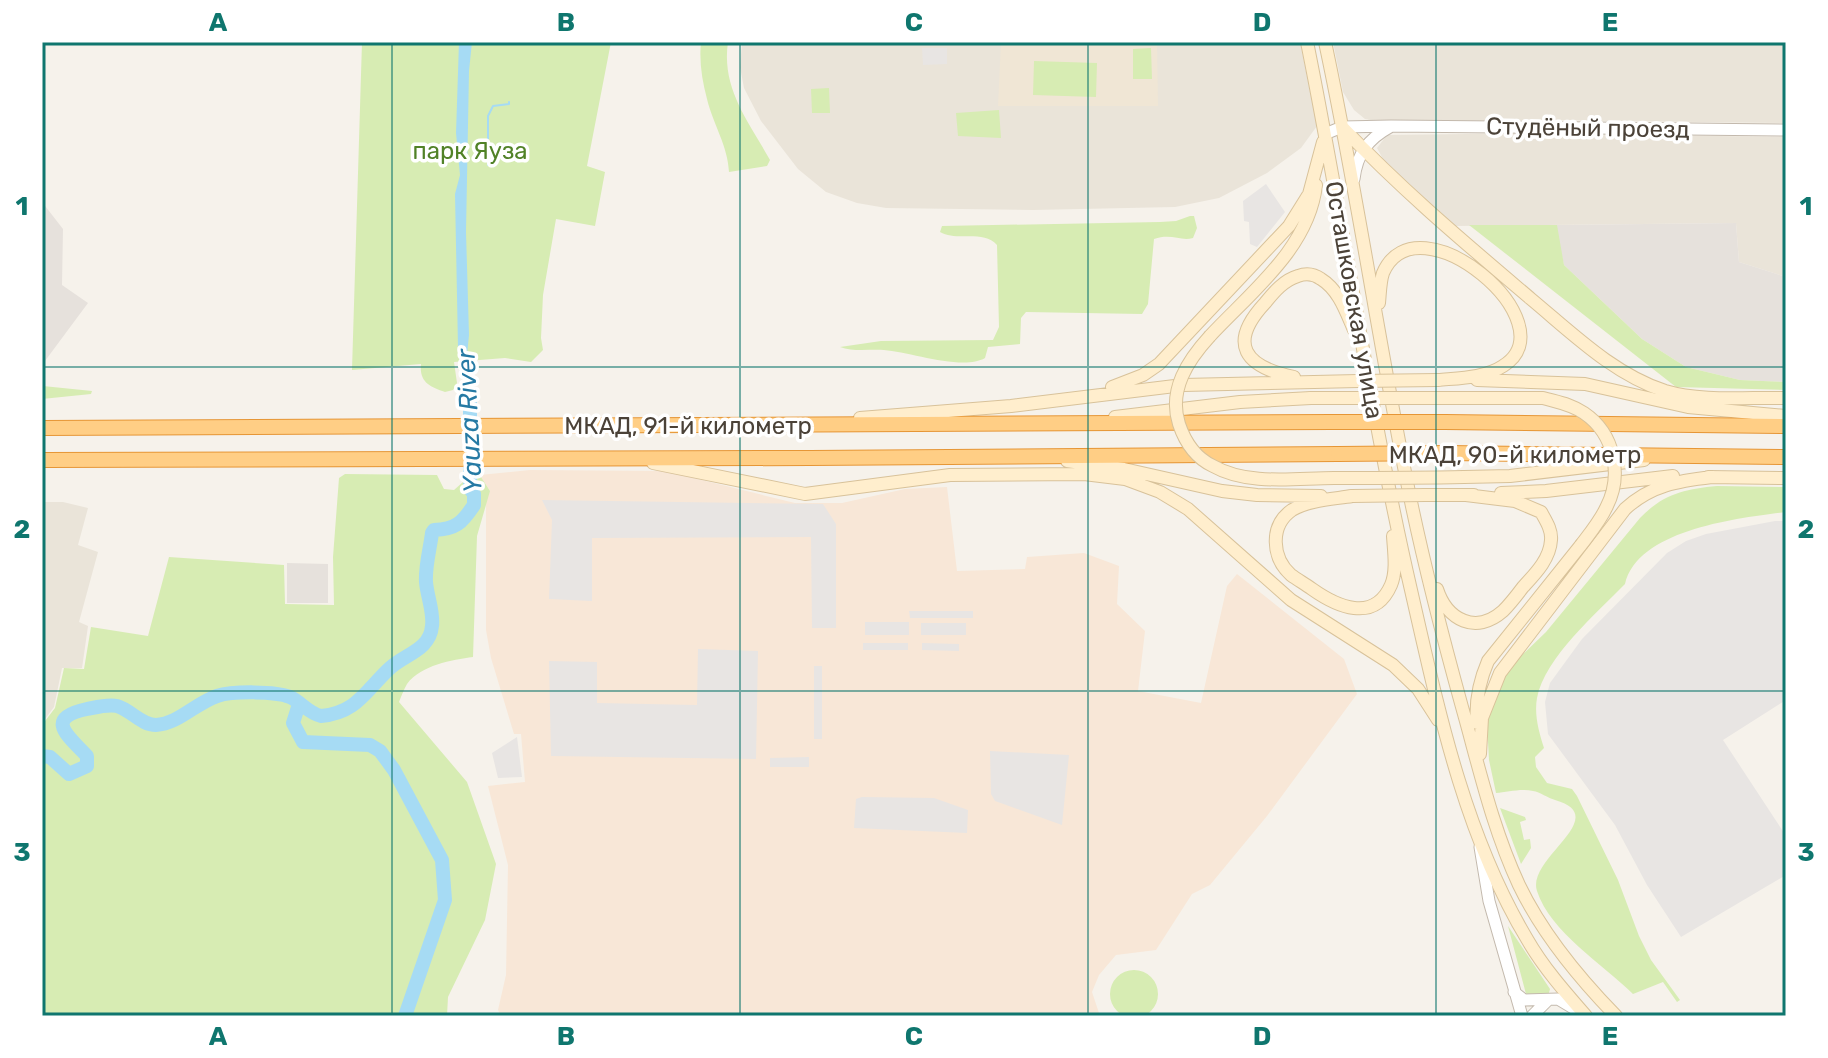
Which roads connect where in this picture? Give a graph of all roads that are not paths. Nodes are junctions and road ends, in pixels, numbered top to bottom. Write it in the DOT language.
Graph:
graph roads {
  1 [pos="1307,42"];
  2 [pos="1325,42"];
  3 [pos="1391,126"];
  4 [pos="1342,127"];
  5 [pos="1786,130"];
  6 [pos="1325,134"];
  7 [pos="1363,149"];
  8 [pos="1320,157"];
  9 [pos="1353,183"];
  10 [pos="1380,338"];
  11 [pos="1364,360"];
  12 [pos="1310,380"];
  13 [pos="1438,380"];
  14 [pos="1074,397"];
  15 [pos="1786,398"];
  16 [pos="1786,416"];
  17 [pos="1333,422"];
  18 [pos="1059,424"];
  19 [pos="781,425"];
  20 [pos="1786,426"];
  21 [pos="42,428"];
  22 [pos="1243,454"];
  23 [pos="1030,456"];
  24 [pos="1677,456"];
  25 [pos="1786,457"];
  26 [pos="628,458"];
  27 [pos="42,460"];
  28 [pos="1712,477"];
  29 [pos="1786,478"];
  30 [pos="1125,479"];
  31 [pos="1171,482"];
  32 [pos="1466,495"];
  33 [pos="1335,497"];
  34 [pos="1392,509"];
  35 [pos="1413,513"];
  36 [pos="1479,744"];
  37 [pos="1452,752"];
  38 [pos="1483,789"];
  39 [pos="1478,835"];
  40 [pos="1514,992"];
  41 [pos="1547,1001"];
  42 [pos="1522,1016"];
  43 [pos="1532,1016"];
  44 [pos="1585,1016"];
  45 [pos="1616,1016"];
  1 -- 6 [label="main road, Осташковская улица"];
  2 -- 4 [label="main road, Осташковская улица"];
  3 -- 4 [label="street, Студёный проезд"];
  3 -- 5 [label="street, Студёный проезд"];
  3 -- 7 [label="street"];
  4 -- 6 [label="street"];
  4 -- 7 [label="main road"];
  4 -- 9 [label="main road, Осташковская улица"];
  6 -- 8 [label="main road"];
  6 -- 11 [label="main road, Осташковская улица"];
  7 -- 9 [label="street"];
  7 -- 15 [label="main road"];
  8 -- 14 [label="main road"];
  8 -- 24 [label="main road, bridge"];
  9 -- 10 [label="main road, Осташковская улица"];
  10 -- 13 [label="main road"];
  10 -- 35 [label="main road, Осташковская улица"];
  11 -- 12 [label="main road"];
  11 -- 34 [label="main road, Осташковская улица"];
  12 -- 13 [label="main road, bridge"];
  12 -- 14 [label="main road"];
  13 -- 16 [label="main road"];
  14 -- 19 [label="main road"];
  17 -- 18 [label="highway, МКАД, 91-й километр"];
  17 -- 20 [label="highway, МКАД, 90-й километр, bridge"];
  18 -- 19 [label="highway, МКАД, 91-й километр"];
  18 -- 36 [label="main road, bridge"];
  19 -- 21 [label="highway, МКАД, 91-й километр"];
  22 -- 23 [label="highway, МКАД, 91-й километр"];
  22 -- 24 [label="highway, МКАД, 90-й километр, bridge"];
  23 -- 26 [label="highway, МКАД, 91-й километр"];
  23 -- 31 [label="main road"];
  24 -- 25 [label="highway, МКАД, 90-й километр"];
  26 -- 27 [label="highway, МКАД, 91-й километр"];
  26 -- 30 [label="main road"];
  28 -- 29 [label="main road"];
  28 -- 32 [label="main road"];
  28 -- 36 [label="main road"];
  30 -- 31 [label="main road"];
  30 -- 37 [label="main road"];
  31 -- 33 [label="main road"];
  32 -- 33 [label="main road, bridge"];
  32 -- 35 [label="main road"];
  33 -- 34 [label="main road"];
  34 -- 37 [label="main road, Осташковская улица"];
  35 -- 38 [label="main road, Осташковская улица"];
  36 -- 38 [label="main road"];
  37 -- 39 [label="main road, Осташковская улица"];
  38 -- 45 [label="main road"];
  39 -- 40 [label="street"];
  39 -- 44 [label="main road, Осташковская улица"];
  40 -- 41 [label="street"];
  40 -- 42 [label="street"];
  41 -- 43 [label="street"];
  41 -- 44 [label="street"];
}
